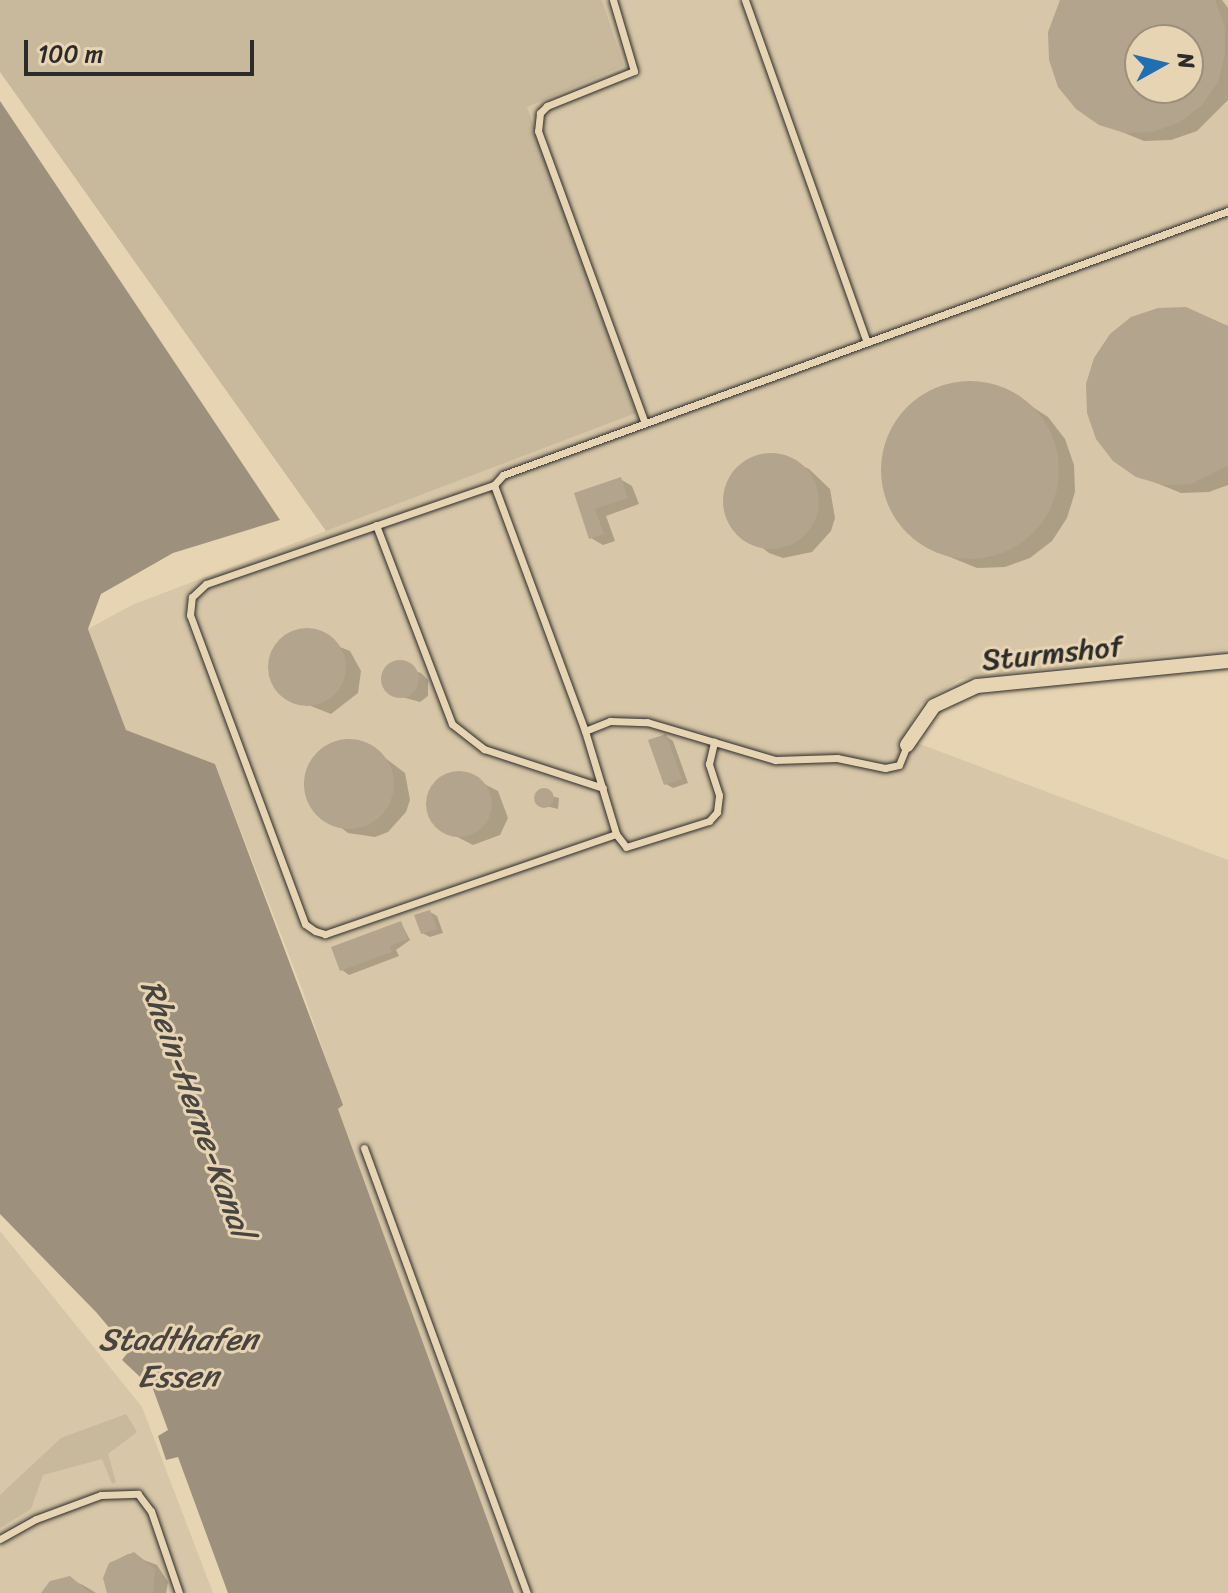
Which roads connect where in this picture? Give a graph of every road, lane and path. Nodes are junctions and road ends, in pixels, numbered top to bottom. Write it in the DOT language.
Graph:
graph roads {
  1 [pos="613,0"];
  2 [pos="745,0"];
  3 [pos="1228,211"];
  4 [pos="867,342"];
  5 [pos="645,423"];
  6 [pos="494,485"];
  7 [pos="376,525"];
  8 [pos="1228,661"];
  9 [pos="585,731"];
  10 [pos="714,742"];
  11 [pos="907,745"];
  12 [pos="603,788"];
  13 [pos="616,834"];
  14 [pos="364,1148"];
  15 [pos="0,1539"];
  16 [pos="179,1593"];
  17 [pos="527,1593"];
  1 -- 5 [label="lane"];
  2 -- 4 [label="lane"];
  3 -- 4 [label="lane"];
  4 -- 5 [label="lane"];
  5 -- 6 [label="lane"];
  6 -- 7 [label="lane"];
  6 -- 9 [label="lane"];
  7 -- 12 [label="lane"];
  7 -- 13 [label="lane"];
  8 -- 11 [label="street, Sturmshof"];
  9 -- 10 [label="lane"];
  9 -- 12 [label="lane"];
  10 -- 11 [label="lane"];
  10 -- 13 [label="lane"];
  12 -- 13 [label="lane"];
  14 -- 17 [label="lane"];
  15 -- 16 [label="lane"];
}
